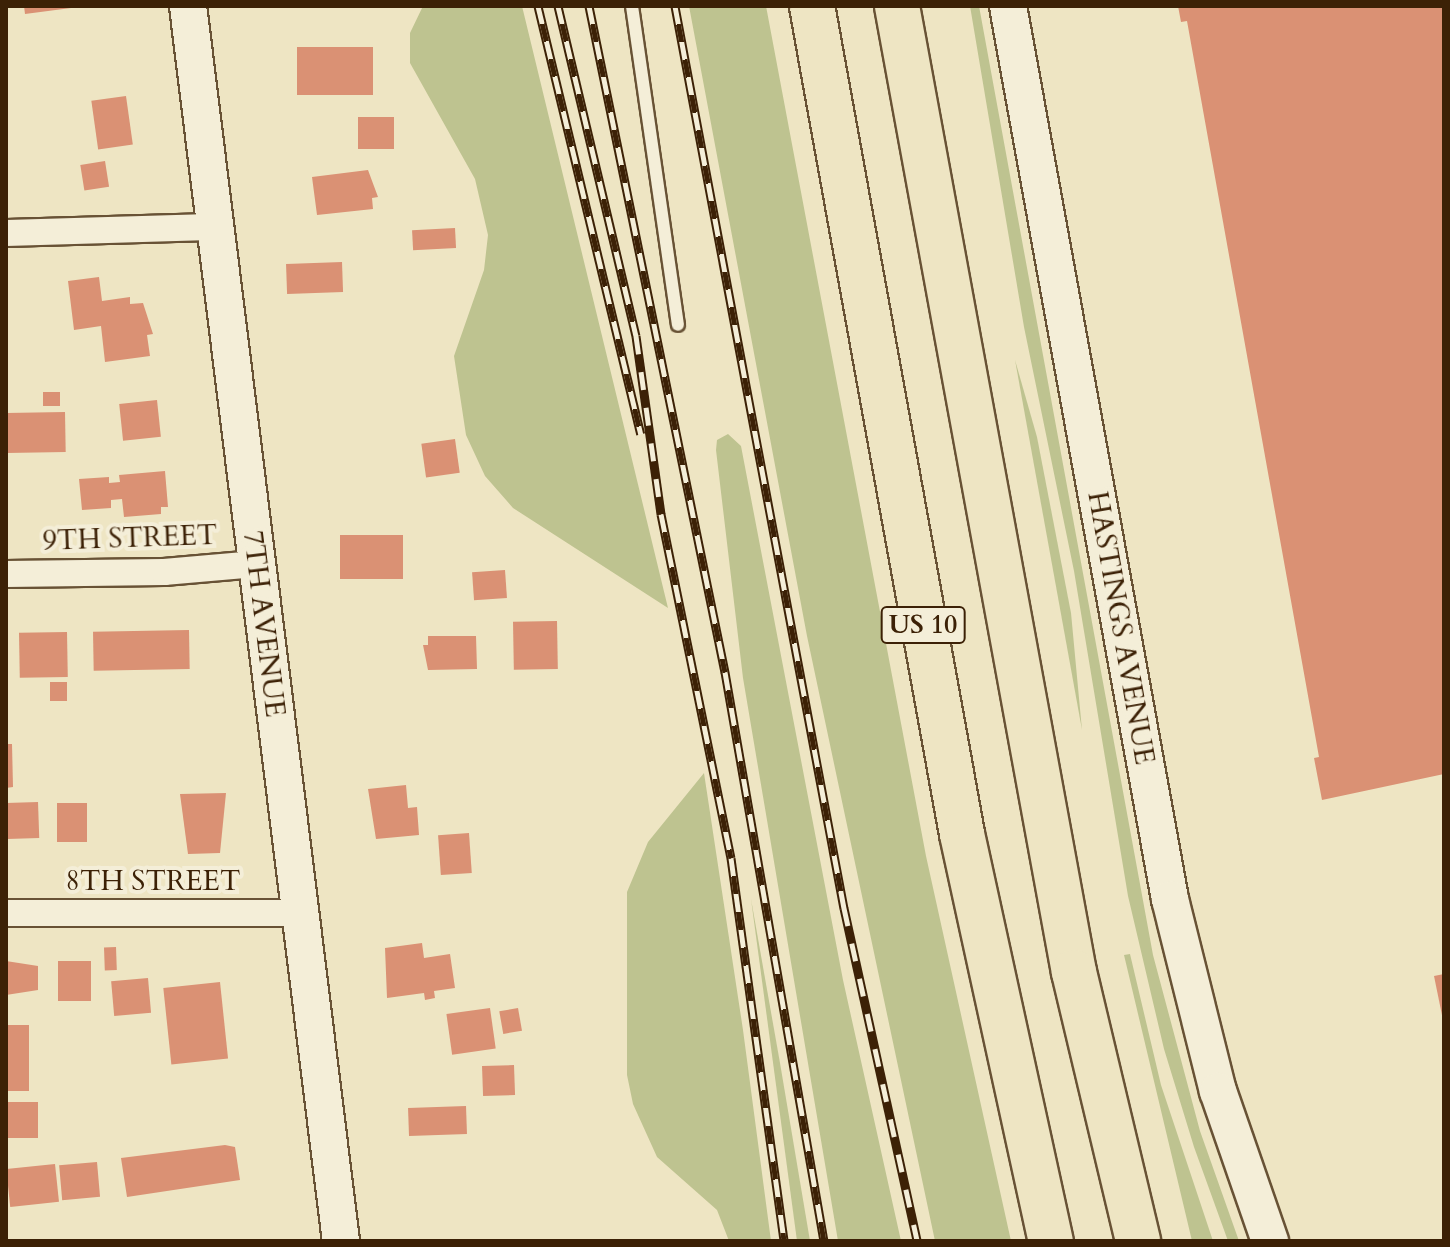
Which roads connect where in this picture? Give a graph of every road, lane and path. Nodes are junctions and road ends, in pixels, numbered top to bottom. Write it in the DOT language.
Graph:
graph roads {
  1 [pos="188,6"];
  2 [pos="632,6"];
  3 [pos="812,6"];
  4 [pos="897,6"];
  5 [pos="1008,6"];
  6 [pos="214,227"];
  7 [pos="6,233"];
  8 [pos="678,325"];
  9 [pos="256,564"];
  10 [pos="6,574"];
  11 [pos="6,913"];
  12 [pos="301,913"];
  13 [pos="341,1241"];
  14 [pos="1051,1241"];
  15 [pos="1138,1241"];
  16 [pos="1270,1241"];
  1 -- 6 [label="street, 7TH AVENUE"];
  2 -- 8 [label="lane"];
  3 -- 14 [label="highway, US 10"];
  4 -- 15 [label="highway, US 10"];
  5 -- 16 [label="street, HASTINGS AVENUE"];
  6 -- 7 [label="street"];
  6 -- 9 [label="street, 7TH AVENUE"];
  9 -- 10 [label="street, 9TH STREET"];
  9 -- 12 [label="street, 7TH AVENUE"];
  11 -- 12 [label="street, 8TH STREET"];
  12 -- 13 [label="street, 7TH AVENUE"];
}
